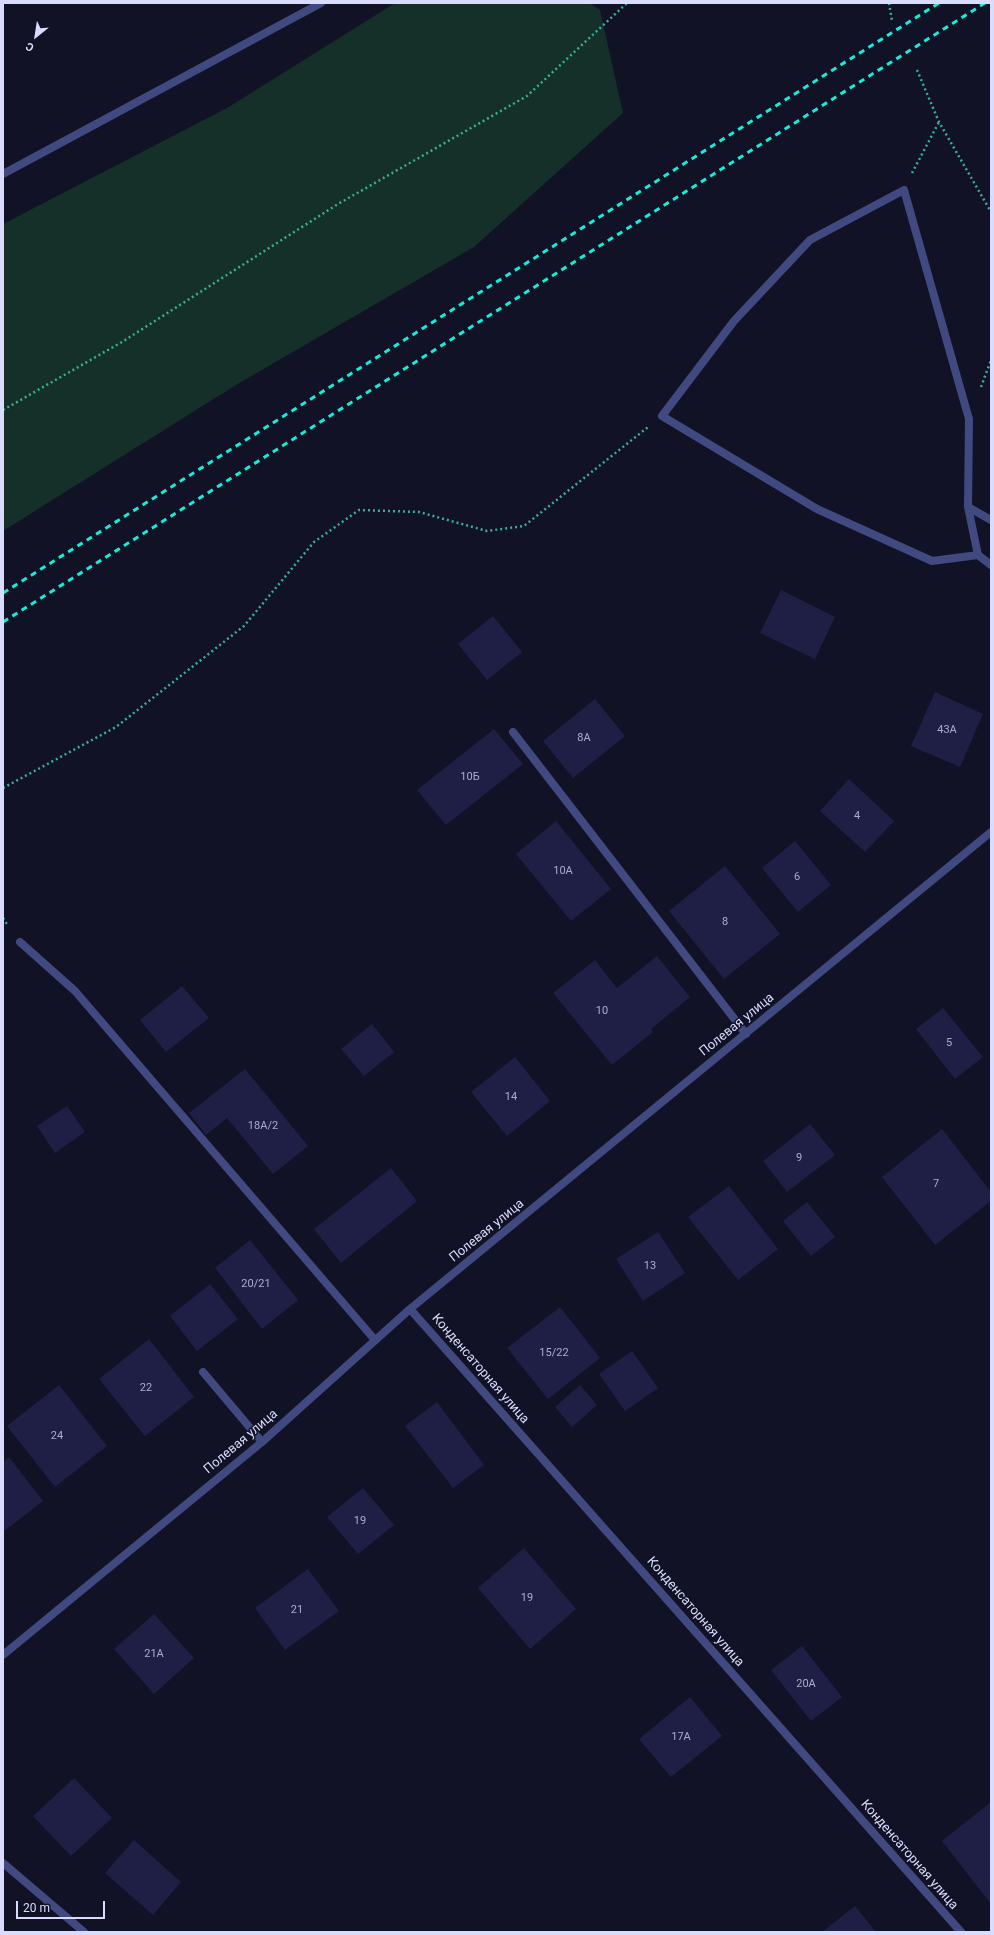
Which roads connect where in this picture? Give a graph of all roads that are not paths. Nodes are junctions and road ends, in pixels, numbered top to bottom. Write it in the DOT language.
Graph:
graph roads {
  1 [pos="320,3"];
  2 [pos="3,174"];
  3 [pos="968,508"];
  4 [pos="991,520"];
  5 [pos="978,554"];
  6 [pos="991,565"];
  7 [pos="513,732"];
  8 [pos="991,832"];
  9 [pos="20,942"];
  10 [pos="746,1034"];
  11 [pos="410,1309"];
  12 [pos="375,1340"];
  13 [pos="203,1372"];
  14 [pos="262,1442"];
  15 [pos="3,1654"];
  16 [pos="3,1863"];
  17 [pos="84,1932"];
  18 [pos="961,1932"];
  1 -- 2 [label="street"];
  3 -- 4 [label="street"];
  3 -- 5 [label="street"];
  3 -- 5 [label="street"];
  5 -- 6 [label="street"];
  7 -- 10 [label="street"];
  8 -- 10 [label="street, Полевая улица"];
  9 -- 12 [label="street"];
  10 -- 11 [label="street, Полевая улица"];
  11 -- 12 [label="street, Полевая улица"];
  11 -- 18 [label="street, Конденсаторная улица"];
  12 -- 14 [label="street, Полевая улица"];
  13 -- 14 [label="street"];
  14 -- 15 [label="street, Полевая улица"];
  16 -- 17 [label="street"];
}
